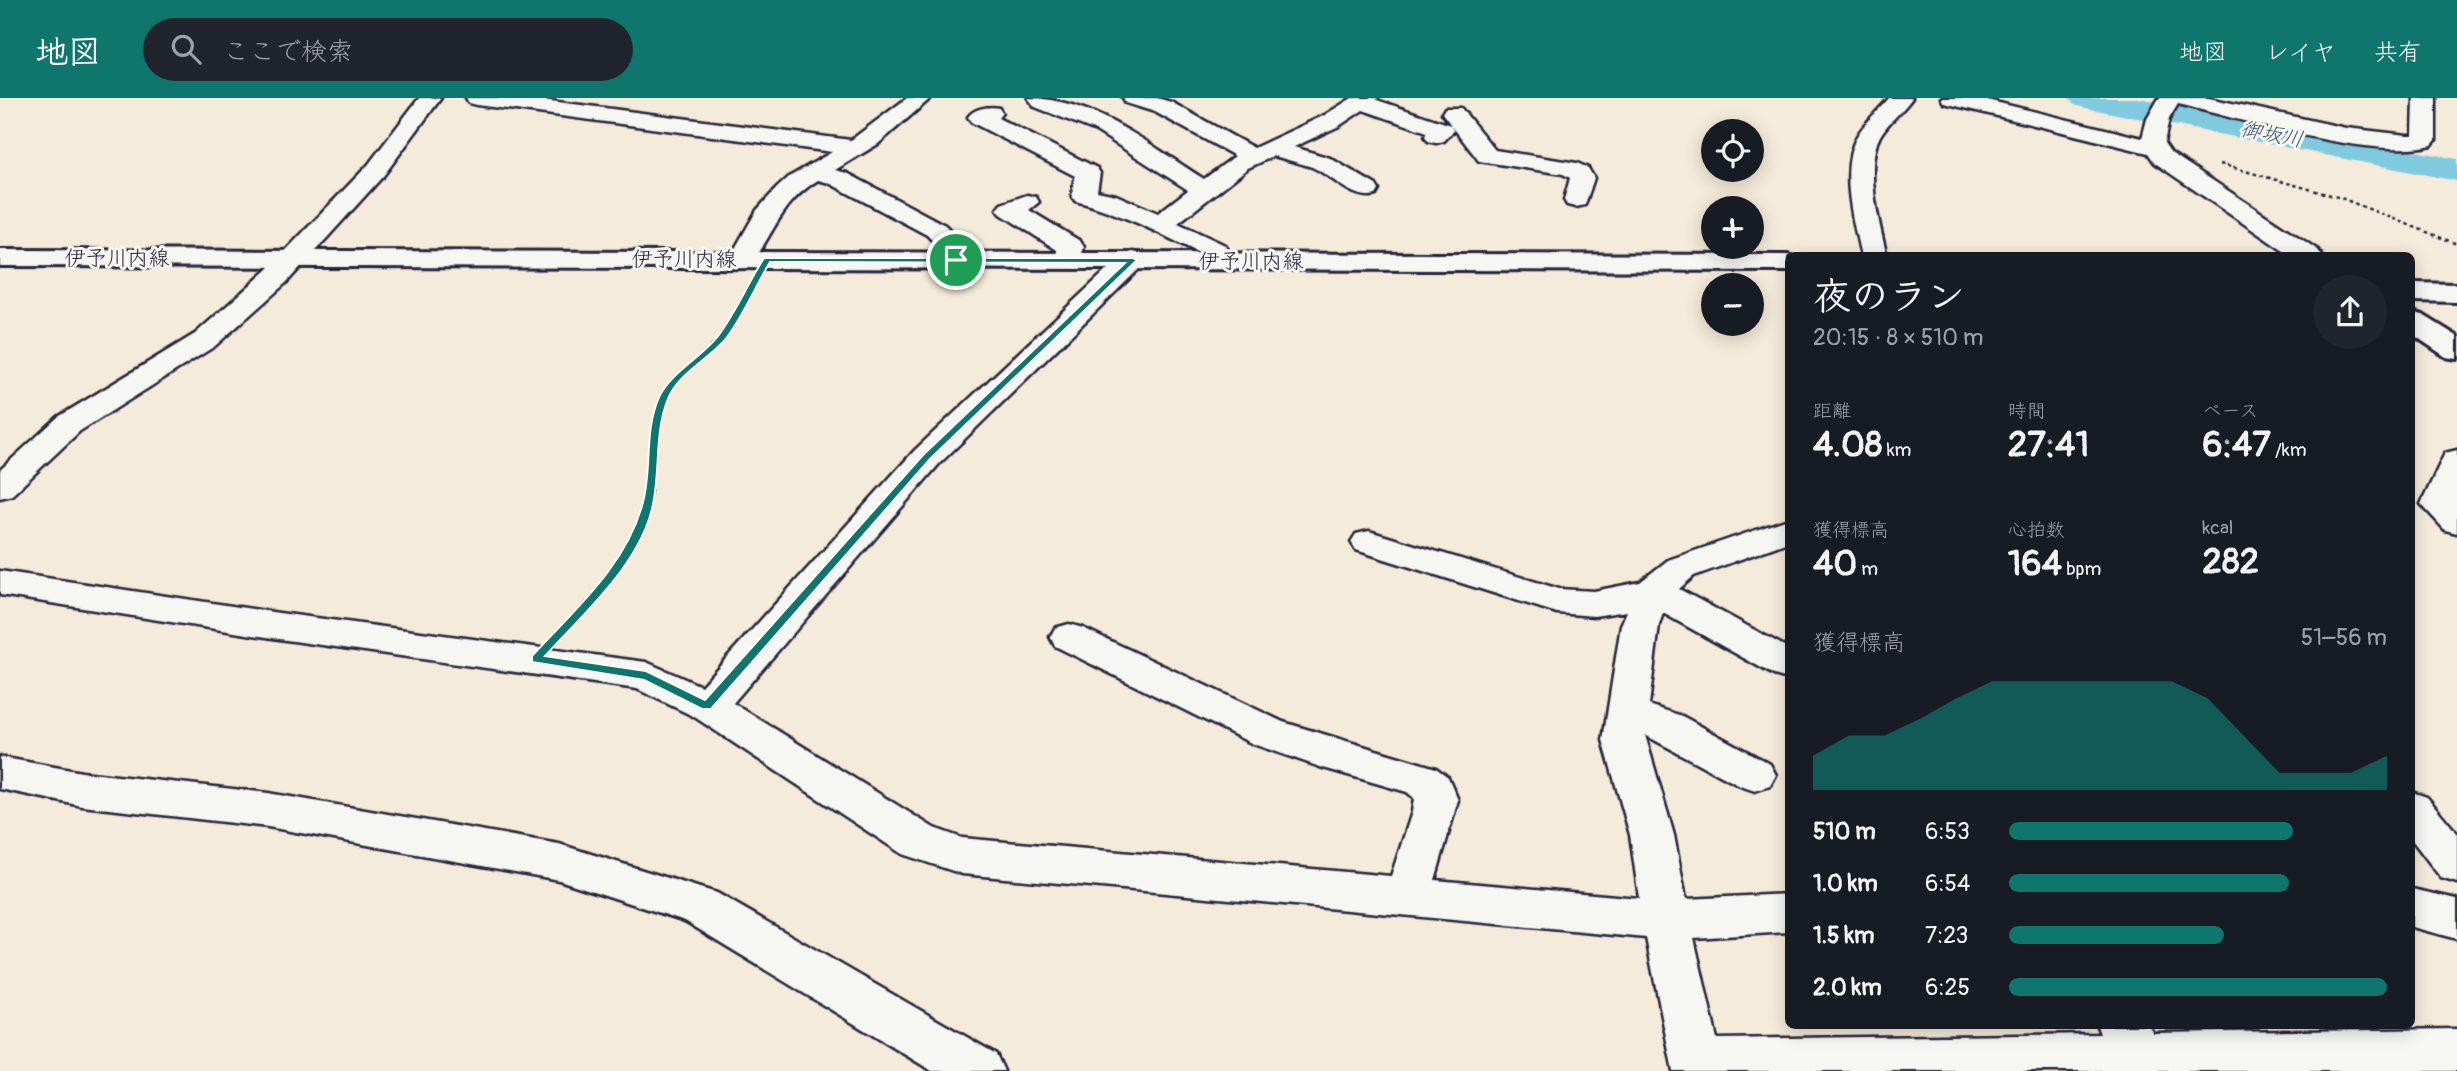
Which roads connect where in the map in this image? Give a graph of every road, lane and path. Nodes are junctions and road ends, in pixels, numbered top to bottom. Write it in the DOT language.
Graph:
graph roads {
  1 [pos="430,98"];
  2 [pos="477,98"];
  3 [pos="920,98"];
  4 [pos="1039,98"];
  5 [pos="1134,98"];
  6 [pos="1901,98"];
  7 [pos="1952,98"];
  8 [pos="2170,98"];
  9 [pos="2181,98"];
  10 [pos="2425,98"];
  11 [pos="1364,100"];
  12 [pos="990,113"];
  13 [pos="1453,127"];
  14 [pos="1553,144"];
  15 [pos="2154,146"];
  16 [pos="855,148"];
  17 [pos="1263,153"];
  18 [pos="2220,164"];
  19 [pos="816,172"];
  20 [pos="1203,189"];
  21 [pos="1367,190"];
  22 [pos="1576,200"];
  23 [pos="1027,202"];
  24 [pos="1160,224"];
  25 [pos="2457,244"];
  26 [pos="1873,252"];
  27 [pos="2303,252"];
  28 [pos="0,258"];
  29 [pos="293,259"];
  30 [pos="755,259"];
  31 [pos="956,260"];
  32 [pos="1069,260"];
  33 [pos="1133,260"];
  34 [pos="1216,261"];
  35 [pos="1785,263"];
  36 [pos="2415,292"];
  37 [pos="2457,293"];
  38 [pos="2415,323"];
  39 [pos="2457,350"];
  40 [pos="2457,460"];
  41 [pos="0,488"];
  42 [pos="2457,523"];
  43 [pos="1785,531"];
  44 [pos="1369,542"];
  45 [pos="0,583"];
  46 [pos="1653,591"];
  47 [pos="1069,637"];
  48 [pos="536,659"];
  49 [pos="1785,663"];
  50 [pos="707,706"];
  51 [pos="1628,713"];
  52 [pos="0,773"];
  53 [pos="1755,775"];
  54 [pos="2415,813"];
  55 [pos="2457,865"];
  56 [pos="1407,896"];
  57 [pos="2415,909"];
  58 [pos="1785,913"];
  59 [pos="2457,919"];
  60 [pos="1666,920"];
  61 [pos="2136,1051"];
  62 [pos="2457,1052"];
  63 [pos="1698,1067"];
  64 [pos="978,1071"];
  1 -- 29 [label="street"];
  2 -- 16 [label="street"];
  3 -- 16 [label="street"];
  4 -- 20 [label="street"];
  5 -- 17 [label="street"];
  6 -- 26 [label="street"];
  7 -- 15 [label="street"];
  8 -- 15 [label="street"];
  9 -- 10 [label="street"];
  11 -- 13 [label="street"];
  11 -- 17 [label="street"];
  12 -- 24 [label="street"];
  13 -- 14 [label="street"];
  13 -- 22 [label="street"];
  15 -- 27 [label="street"];
  16 -- 19 [label="street"];
  17 -- 20 [label="street"];
  17 -- 21 [label="street"];
  18 -- 25 [label="path"];
  19 -- 30 [label="street"];
  19 -- 31 [label="street"];
  20 -- 24 [label="street"];
  23 -- 32 [label="street"];
  24 -- 34 [label="street"];
  28 -- 29 [label="main road, 伊予川内線"];
  29 -- 30 [label="main road, 伊予川内線"];
  29 -- 41 [label="street"];
  30 -- 31 [label="main road, 伊予川内線"];
  30 -- 48 [label="path"];
  31 -- 32 [label="main road, 伊予川内線"];
  32 -- 33 [label="main road, 伊予川内線"];
  33 -- 34 [label="main road, 伊予川内線"];
  33 -- 50 [label="street"];
  34 -- 35 [label="main road, 伊予川内線"];
  36 -- 37 [label="main road"];
  38 -- 39 [label="main road"];
  40 -- 42 [label="street"];
  43 -- 46 [label="street"];
  44 -- 46 [label="street"];
  45 -- 48 [label="street"];
  46 -- 49 [label="street"];
  46 -- 51 [label="street"];
  47 -- 56 [label="street"];
  48 -- 50 [label="street"];
  50 -- 56 [label="street"];
  51 -- 53 [label="street"];
  51 -- 60 [label="street"];
  52 -- 64 [label="street"];
  54 -- 55 [label="street"];
  56 -- 60 [label="street"];
  57 -- 59 [label="street"];
  58 -- 60 [label="street"];
  60 -- 63 [label="street"];
  61 -- 62 [label="street"];
  61 -- 63 [label="street"];
}
